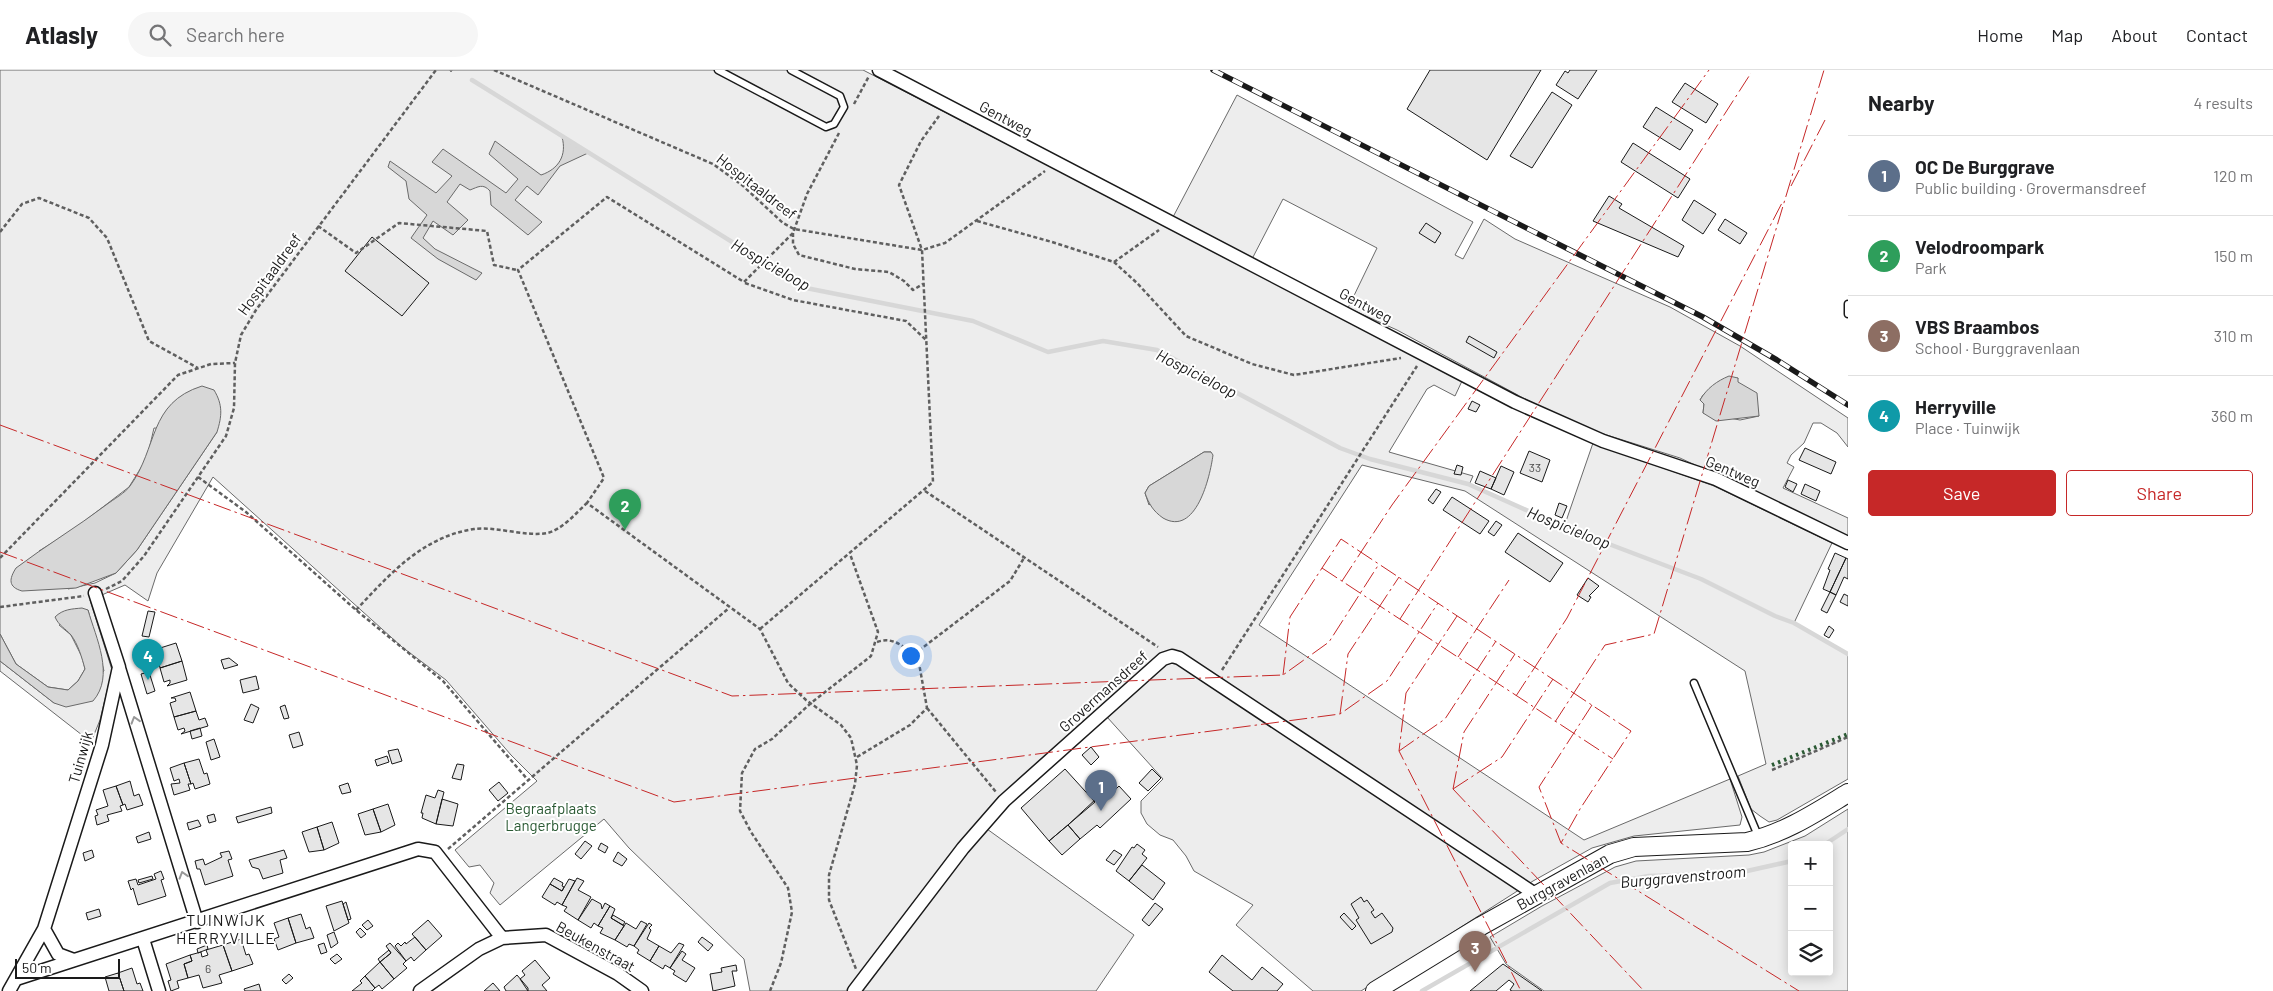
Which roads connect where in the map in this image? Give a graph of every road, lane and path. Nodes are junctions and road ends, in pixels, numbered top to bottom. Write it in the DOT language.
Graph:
graph roads {
  1 [pos="436,70"];
  2 [pos="494,70"];
  3 [pos="718,70"];
  4 [pos="791,70"];
  5 [pos="872,70"];
  6 [pos="879,70"];
  7 [pos="853,105"];
  8 [pos="947,105"];
  9 [pos="840,132"];
  10 [pos="1054,162"];
  11 [pos="976,221"];
  12 [pos="1171,222"];
  13 [pos="318,226"];
  14 [pos="794,231"];
  15 [pos="0,232"];
  16 [pos="922,250"];
  17 [pos="1114,262"];
  18 [pos="518,270"];
  19 [pos="744,282"];
  20 [pos="923,284"];
  21 [pos="1848,304"];
  22 [pos="1848,314"];
  23 [pos="926,340"];
  24 [pos="1425,354"];
  25 [pos="235,363"];
  26 [pos="198,368"];
  27 [pos="198,477"];
  28 [pos="925,491"];
  29 [pos="587,503"];
  30 [pos="1848,543"];
  31 [pos="850,554"];
  32 [pos="1024,557"];
  33 [pos="0,558"];
  34 [pos="94,593"];
  35 [pos="0,606"];
  36 [pos="729,608"];
  37 [pos="356,610"];
  38 [pos="760,629"];
  39 [pos="877,642"];
  40 [pos="917,652"];
  41 [pos="1172,656"];
  42 [pos="119,667"];
  43 [pos="1214,682"];
  44 [pos="1694,683"];
  45 [pos="811,703"];
  46 [pos="927,708"];
  47 [pos="1848,737"];
  48 [pos="857,757"];
  49 [pos="1772,770"];
  50 [pos="528,780"];
  51 [pos="1848,793"];
  52 [pos="1004,801"];
  53 [pos="1760,839"];
  54 [pos="439,857"];
  55 [pos="1536,894"];
  56 [pos="197,922"];
  57 [pos="44,929"];
  58 [pos="502,938"];
  59 [pos="142,939"];
  60 [pos="74,960"];
  61 [pos="16,979"];
  62 [pos="858,986"];
  63 [pos="9,991"];
  64 [pos="159,991"];
  65 [pos="420,991"];
  66 [pos="642,991"];
  67 [pos="770,991"];
  68 [pos="1375,991"];
  1 -- 13 [label="path, Hospitaaldreef"];
  2 -- 14 [label="path, Hospitaaldreef"];
  3 -- 4 [label="lane"];
  5 -- 7 [label="path"];
  6 -- 8 [label="street, Gentweg"];
  8 -- 10 [label="street, Gentweg"];
  8 -- 16 [label="path"];
  9 -- 14 [label="path"];
  10 -- 11 [label="path, Hospitaaldreef"];
  10 -- 12 [label="street, Gentweg"];
  11 -- 16 [label="path, Hospitaaldreef"];
  11 -- 17 [label="path"];
  12 -- 17 [label="path"];
  12 -- 24 [label="street, Gentweg"];
  13 -- 18 [label="path"];
  13 -- 25 [label="path, Hospitaaldreef"];
  14 -- 16 [label="path, Hospitaaldreef"];
  14 -- 19 [label="path"];
  14 -- 20 [label="path"];
  15 -- 26 [label="path"];
  16 -- 20 [label="path"];
  17 -- 24 [label="path"];
  18 -- 19 [label="path"];
  18 -- 29 [label="path"];
  19 -- 23 [label="path"];
  20 -- 23 [label="path"];
  21 -- 22 [label="lane"];
  23 -- 28 [label="path"];
  24 -- 30 [label="street, Gentweg"];
  24 -- 43 [label="path"];
  25 -- 26 [label="path"];
  25 -- 27 [label="path, Hospitaaldreef"];
  26 -- 33 [label="path"];
  27 -- 34 [label="path, Hospitaaldreef"];
  27 -- 37 [label="path"];
  28 -- 31 [label="path"];
  28 -- 32 [label="path"];
  29 -- 36 [label="path"];
  29 -- 37 [label="path"];
  31 -- 38 [label="path"];
  31 -- 39 [label="path"];
  32 -- 40 [label="path"];
  32 -- 41 [label="path"];
  34 -- 35 [label="path, Hospitaaldreef"];
  34 -- 42 [label="street"];
  36 -- 38 [label="path"];
  36 -- 50 [label="path"];
  37 -- 50 [label="path"];
  38 -- 45 [label="path"];
  39 -- 40 [label="path"];
  39 -- 45 [label="path"];
  40 -- 46 [label="path"];
  41 -- 43 [label="street, Grovermansdreef"];
  41 -- 52 [label="street, Grovermansdreef"];
  56 -- 42 [label="street, one-way"];
  42 -- 57 [label="street, Tuinwijk"];
  43 -- 55 [label="street, Grovermansdreef"];
  44 -- 53 [label="lane"];
  45 -- 48 [label="path"];
  45 -- 67 [label="path"];
  46 -- 48 [label="path"];
  46 -- 52 [label="path"];
  47 -- 49 [label="path"];
  48 -- 62 [label="path"];
  50 -- 54 [label="path"];
  51 -- 53 [label="main road, Burggravenlaan"];
  52 -- 62 [label="street, Grovermansdreef"];
  53 -- 55 [label="main road, Burggravenlaan"];
  54 -- 56 [label="street"];
  54 -- 58 [label="street"];
  55 -- 68 [label="main road, Burggravenlaan"];
  56 -- 59 [label="street"];
  57 -- 60 [label="street"];
  57 -- 61 [label="street, Tuinwijk"];
  58 -- 65 [label="street, Beukenstraat"];
  58 -- 66 [label="street, Beukenstraat"];
  59 -- 60 [label="street"];
  59 -- 64 [label="street"];
  60 -- 61 [label="street"];
  61 -- 63 [label="street, Tuinwijk"];
}
